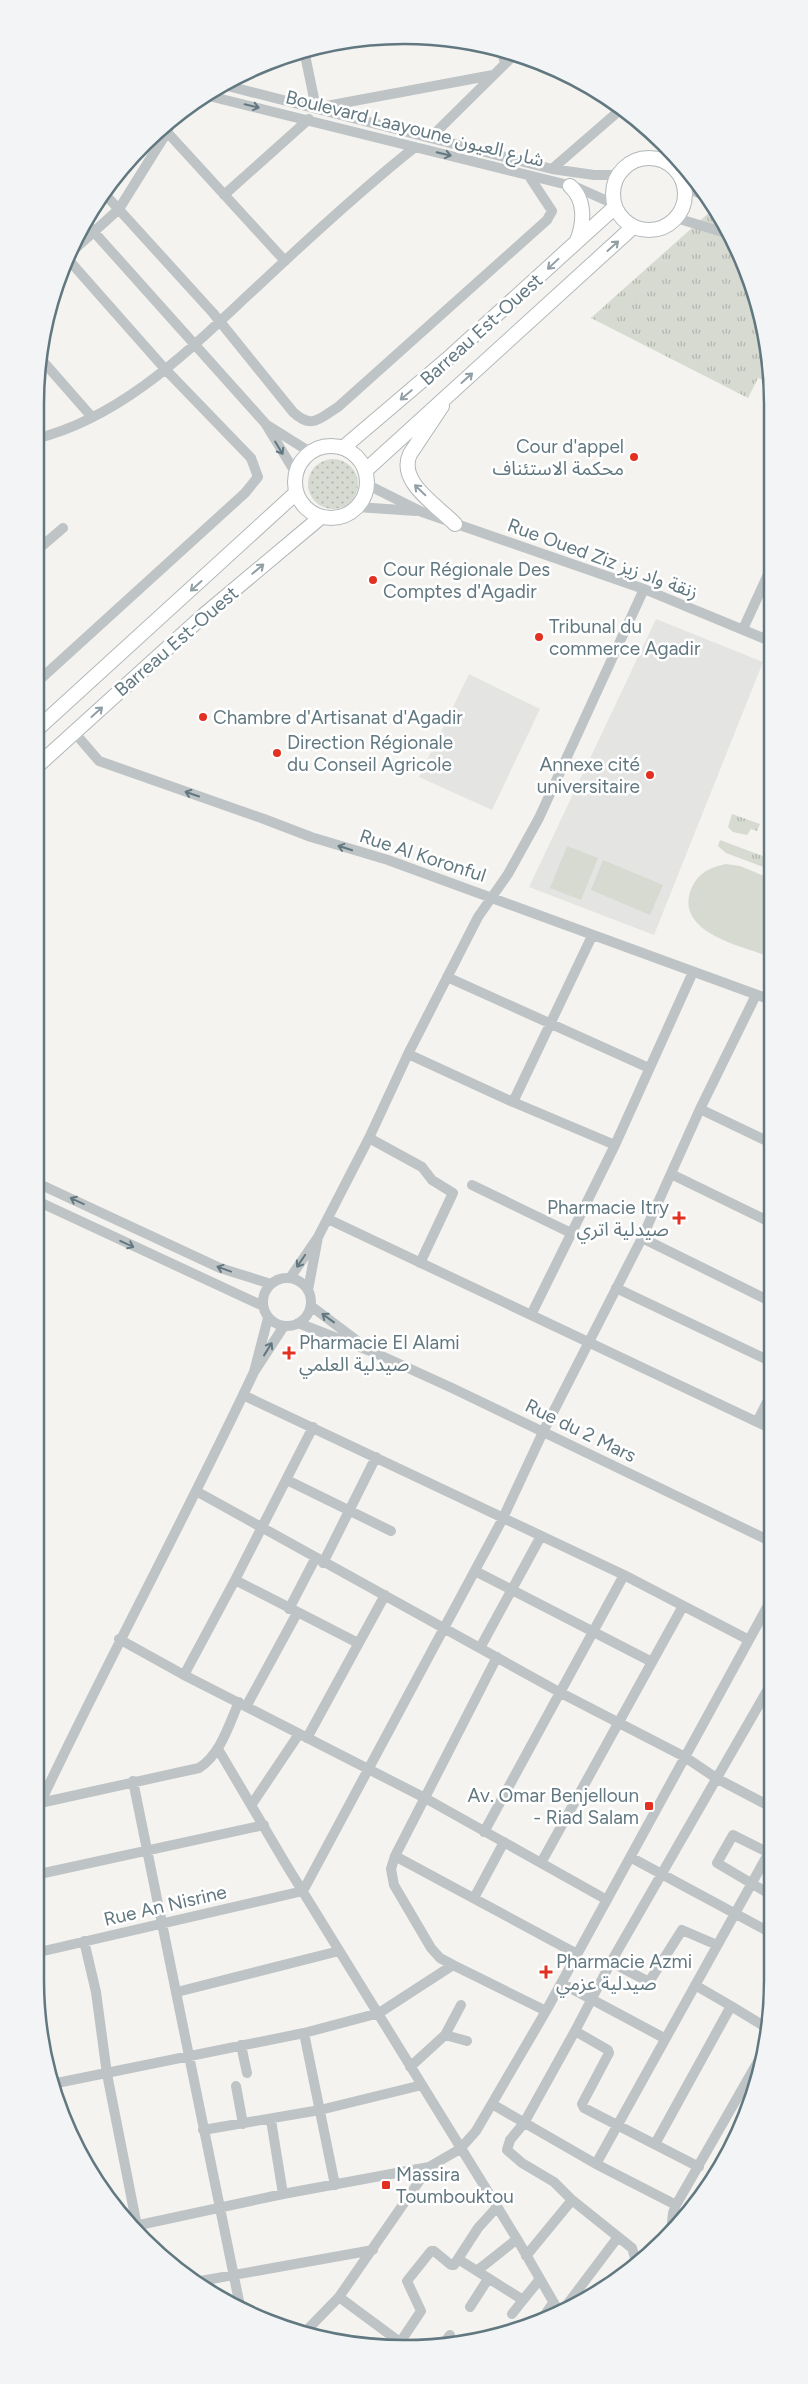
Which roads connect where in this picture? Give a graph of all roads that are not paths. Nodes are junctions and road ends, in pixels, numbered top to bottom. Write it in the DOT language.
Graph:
graph roads {
  1 [pos="306,58"];
  2 [pos="504,58"];
  3 [pos="509,60"];
  4 [pos="505,63"];
  5 [pos="493,75"];
  6 [pos="233,87"];
  7 [pos="215,97"];
  8 [pos="316,108"];
  9 [pos="616,113"];
  10 [pos="309,119"];
  11 [pos="167,132"];
  12 [pos="430,138"];
  13 [pos="416,147"];
  14 [pos="667,157"];
  15 [pos="672,163"];
  16 [pos="552,169"];
  17 [pos="618,175"];
  18 [pos="529,176"];
  19 [pos="686,181"];
  20 [pos="570,186"];
  21 [pos="224,194"];
  22 [pos="109,198"];
  23 [pos="614,205"];
  24 [pos="119,209"];
  25 [pos="676,218"];
  26 [pos="633,227"];
  27 [pos="90,228"];
  28 [pos="720,231"];
  29 [pos="95,233"];
  30 [pos="577,241"];
  31 [pos="81,245"];
  32 [pos="285,261"];
  33 [pos="72,263"];
  34 [pos="220,322"];
  35 [pos="194,345"];
  36 [pos="46,365"];
  37 [pos="166,369"];
  38 [pos="448,395"];
  39 [pos="91,416"];
  40 [pos="264,423"];
  41 [pos="44,435"];
  42 [pos="344,447"];
  43 [pos="310,452"];
  44 [pos="366,470"];
  45 [pos="295,472"];
  46 [pos="368,485"];
  47 [pos="296,493"];
  48 [pos="357,507"];
  49 [pos="422,512"];
  50 [pos="321,517"];
  51 [pos="455,524"];
  52 [pos="63,528"];
  53 [pos="44,544"];
  54 [pos="764,583"];
  55 [pos="644,589"];
  56 [pos="743,629"];
  57 [pos="764,638"];
  58 [pos="44,676"];
  59 [pos="44,723"];
  60 [pos="74,732"];
  61 [pos="44,760"];
  62 [pos="491,896"];
  63 [pos="592,936"];
  64 [pos="694,972"];
  65 [pos="447,977"];
  66 [pos="756,995"];
  67 [pos="764,998"];
  68 [pos="550,1023"];
  69 [pos="408,1054"];
  70 [pos="649,1068"];
  71 [pos="512,1102"];
  72 [pos="700,1109"];
  73 [pos="369,1138"];
  74 [pos="764,1140"];
  75 [pos="614,1145"];
  76 [pos="671,1174"];
  77 [pos="472,1185"];
  78 [pos="44,1186"];
  79 [pos="44,1204"];
  80 [pos="328,1218"];
  81 [pos="764,1219"];
  82 [pos="570,1232"];
  83 [pos="318,1237"];
  84 [pos="642,1238"];
  85 [pos="420,1263"];
  86 [pos="290,1278"];
  87 [pos="271,1284"];
  88 [pos="616,1288"];
  89 [pos="308,1290"];
  90 [pos="764,1298"];
  91 [pos="263,1306"];
  92 [pos="310,1306"];
  93 [pos="531,1315"];
  94 [pos="268,1318"];
  95 [pos="298,1323"];
  96 [pos="284,1326"];
  97 [pos="587,1343"];
  98 [pos="373,1352"];
  99 [pos="764,1358"];
  100 [pos="254,1372"];
  101 [pos="243,1395"];
  102 [pos="764,1408"];
  103 [pos="757,1422"];
  104 [pos="764,1425"];
  105 [pos="313,1427"];
  106 [pos="543,1432"];
  107 [pos="376,1457"];
  108 [pos="287,1480"];
  109 [pos="196,1491"];
  110 [pos="350,1511"];
  111 [pos="502,1520"];
  112 [pos="262,1529"];
  113 [pos="391,1531"];
  114 [pos="541,1536"];
  115 [pos="764,1538"];
  116 [pos="319,1561"];
  117 [pos="475,1571"];
  118 [pos="624,1575"];
  119 [pos="236,1580"];
  120 [pos="512,1588"];
  121 [pos="384,1595"];
  122 [pos="682,1606"];
  123 [pos="293,1611"];
  124 [pos="764,1613"];
  125 [pos="445,1627"];
  126 [pos="594,1632"];
  127 [pos="119,1638"];
  128 [pos="749,1640"];
  129 [pos="358,1643"];
  130 [pos="480,1648"];
  131 [pos="497,1658"];
  132 [pos="652,1662"];
  133 [pos="184,1675"];
  134 [pos="561,1693"];
  135 [pos="243,1703"];
  136 [pos="764,1704"];
  137 [pos="620,1723"];
  138 [pos="303,1736"];
  139 [pos="218,1749"];
  140 [pos="685,1757"];
  141 [pos="369,1770"];
  142 [pos="716,1778"];
  143 [pos="133,1781"];
  144 [pos="44,1795"];
  145 [pos="425,1798"];
  146 [pos="44,1802"];
  147 [pos="764,1803"];
  148 [pos="252,1804"];
  149 [pos="264,1825"];
  150 [pos="484,1832"];
  151 [pos="504,1842"];
  152 [pos="764,1848"];
  153 [pos="148,1849"];
  154 [pos="395,1856"];
  155 [pos="630,1858"];
  156 [pos="764,1863"];
  157 [pos="541,1864"];
  158 [pos="44,1873"];
  159 [pos="661,1875"];
  160 [pos="751,1884"];
  161 [pos="303,1891"];
  162 [pos="764,1891"];
  163 [pos="474,1898"];
  164 [pos="607,1900"];
  165 [pos="734,1914"];
  166 [pos="162,1923"];
  167 [pos="764,1929"];
  168 [pos="84,1941"];
  169 [pos="717,1945"];
  170 [pos="44,1951"];
  171 [pos="339,1951"];
  172 [pos="577,1954"];
  173 [pos="611,1962"];
  174 [pos="453,1966"];
  175 [pos="562,1984"];
  176 [pos="695,1985"];
  177 [pos="177,1992"];
  178 [pos="591,1999"];
  179 [pos="461,2005"];
  180 [pos="731,2006"];
  181 [pos="546,2011"];
  182 [pos="379,2013"];
  183 [pos="761,2024"];
  184 [pos="575,2031"];
  185 [pos="304,2032"];
  186 [pos="445,2035"];
  187 [pos="664,2038"];
  188 [pos="467,2041"];
  189 [pos="241,2045"];
  190 [pos="189,2057"];
  191 [pos="410,2067"];
  192 [pos="752,2072"];
  193 [pos="247,2073"];
  194 [pos="107,2074"];
  195 [pos="59,2083"];
  196 [pos="422,2085"];
  197 [pos="236,2086"];
  198 [pos="492,2104"];
  199 [pos="320,2110"];
  200 [pos="271,2120"];
  201 [pos="524,2123"];
  202 [pos="243,2124"];
  203 [pos="617,2125"];
  204 [pos="202,2130"];
  205 [pos="655,2144"];
  206 [pos="460,2149"];
  207 [pos="596,2164"];
  208 [pos="429,2167"];
  209 [pos="699,2167"];
  210 [pos="335,2185"];
  211 [pos="284,2194"];
  212 [pos="572,2200"];
  213 [pos="676,2205"];
  214 [pos="220,2207"];
  215 [pos="497,2207"];
  216 [pos="132,2217"];
  217 [pos="672,2221"];
  218 [pos="139,2225"];
  219 [pos="618,2237"];
  220 [pos="517,2239"];
  221 [pos="374,2250"];
  222 [pos="526,2256"];
  223 [pos="635,2257"];
  224 [pos="458,2259"];
  225 [pos="478,2270"];
  226 [pos="233,2275"];
  227 [pos="488,2278"];
  228 [pos="204,2280"];
  229 [pos="540,2280"];
  230 [pos="340,2297"];
  231 [pos="572,2298"];
  232 [pos="238,2299"];
  233 [pos="523,2300"];
  234 [pos="556,2306"];
  235 [pos="470,2307"];
  236 [pos="512,2314"];
  237 [pos="309,2328"];
  238 [pos="394,2340"];
  239 [pos="405,2340"];
  1 -- 8 [label="street"];
  2 -- 4 [label="street"];
  3 -- 4 [label="street"];
  4 -- 5 [label="street"];
  5 -- 8 [label="street"];
  5 -- 12 [label="street"];
  6 -- 8 [label="street, Boulevard Laayoune شارع العيون"];
  7 -- 10 [label="street, Boulevard Laayoune شارع العيون, one-way"];
  8 -- 12 [label="street, Boulevard Laayoune شارع العيون"];
  9 -- 16 [label="street"];
  10 -- 13 [label="street, Boulevard Laayoune شارع العيون"];
  10 -- 21 [label="street"];
  11 -- 21 [label="street"];
  11 -- 24 [label="street"];
  12 -- 16 [label="street, Boulevard Laayoune شارع العيون"];
  13 -- 18 [label="street, Boulevard Laayoune شارع العيون, one-way"];
  13 -- 32 [label="street"];
  14 -- 17 [label="main road"];
  15 -- 19 [label="main road"];
  16 -- 17 [label="street, Boulevard Laayoune شارع العيون"];
  17 -- 23 [label="main road"];
  18 -- 20 [label="street, Boulevard Laayoune شارع العيون"];
  18 -- 34 [label="street"];
  19 -- 25 [label="main road"];
  20 -- 23 [label="street, Boulevard Laayoune شارع العيون"];
  20 -- 30 [label="main road"];
  21 -- 32 [label="street"];
  22 -- 24 [label="street"];
  23 -- 26 [label="main road"];
  23 -- 30 [label="main road, Barreau Est-Ouest"];
  24 -- 29 [label="street"];
  24 -- 34 [label="street"];
  25 -- 26 [label="main road"];
  25 -- 28 [label="street"];
  38 -- 26 [label="main road, Barreau Est-Ouest, one-way"];
  27 -- 29 [label="street"];
  29 -- 31 [label="street"];
  29 -- 35 [label="street"];
  30 -- 42 [label="main road, Barreau Est-Ouest, one-way"];
  32 -- 34 [label="street"];
  33 -- 37 [label="street"];
  34 -- 35 [label="street"];
  35 -- 37 [label="street"];
  35 -- 40 [label="street"];
  36 -- 39 [label="street"];
  37 -- 39 [label="street"];
  37 -- 58 [label="street"];
  38 -- 44 [label="main road, Barreau Est-Ouest"];
  51 -- 38 [label="main road, one-way"];
  39 -- 41 [label="street"];
  40 -- 43 [label="street"];
  40 -- 45 [label="street, one-way"];
  42 -- 43 [label="main road"];
  42 -- 44 [label="main road"];
  43 -- 45 [label="main road"];
  44 -- 46 [label="main road"];
  45 -- 47 [label="main road"];
  46 -- 48 [label="main road"];
  46 -- 49 [label="street, Rue Oued Ziz زنقة واد زيز"];
  47 -- 50 [label="main road"];
  47 -- 59 [label="main road, Barreau Est-Ouest, one-way"];
  48 -- 49 [label="street, Rue Oued Ziz زنقة واد زيز"];
  48 -- 50 [label="main road"];
  49 -- 51 [label="street, Rue Oued Ziz زنقة واد زيز"];
  60 -- 50 [label="main road, Barreau Est-Ouest, one-way"];
  51 -- 55 [label="street, Rue Oued Ziz زنقة واد زيز"];
  52 -- 53 [label="street"];
  54 -- 56 [label="street"];
  55 -- 56 [label="street, Rue Oued Ziz زنقة واد زيز"];
  55 -- 62 [label="street"];
  56 -- 57 [label="street, Rue Oued Ziz زنقة واد زيز"];
  60 -- 61 [label="main road, Barreau Est-Ouest"];
  62 -- 60 [label="street, Rue Al Koronful, one-way"];
  62 -- 63 [label="street, Rue Al Koronful"];
  62 -- 65 [label="street"];
  63 -- 64 [label="street, Rue Al Koronful"];
  63 -- 68 [label="street"];
  64 -- 66 [label="street, Rue Al Koronful"];
  64 -- 70 [label="street"];
  65 -- 68 [label="street"];
  65 -- 69 [label="street"];
  66 -- 67 [label="street, Rue Al Koronful"];
  66 -- 72 [label="street"];
  68 -- 70 [label="street"];
  68 -- 71 [label="street"];
  69 -- 71 [label="street"];
  69 -- 73 [label="street"];
  70 -- 75 [label="street"];
  71 -- 75 [label="street"];
  72 -- 74 [label="street"];
  72 -- 76 [label="street"];
  73 -- 80 [label="street"];
  73 -- 85 [label="street"];
  75 -- 82 [label="street"];
  76 -- 81 [label="street"];
  76 -- 84 [label="street"];
  77 -- 82 [label="street"];
  87 -- 78 [label="street, one-way"];
  79 -- 91 [label="street, one-way"];
  80 -- 83 [label="street"];
  80 -- 85 [label="street"];
  82 -- 93 [label="street"];
  83 -- 86 [label="street, one-way"];
  83 -- 89 [label="street"];
  84 -- 88 [label="street"];
  84 -- 90 [label="street"];
  85 -- 93 [label="street"];
  86 -- 87 [label="street"];
  86 -- 89 [label="street"];
  87 -- 91 [label="street"];
  88 -- 97 [label="street"];
  88 -- 99 [label="street"];
  89 -- 92 [label="street"];
  91 -- 94 [label="street"];
  92 -- 95 [label="street"];
  98 -- 92 [label="street, Rue du 2 Mars, one-way"];
  93 -- 97 [label="street"];
  94 -- 96 [label="street"];
  94 -- 100 [label="street"];
  95 -- 96 [label="street"];
  95 -- 98 [label="street, Rue du 2 Mars"];
  100 -- 96 [label="street, one-way"];
  97 -- 103 [label="street"];
  97 -- 106 [label="street"];
  98 -- 106 [label="street, Rue du 2 Mars"];
  100 -- 101 [label="street"];
  101 -- 105 [label="street"];
  101 -- 109 [label="street"];
  102 -- 103 [label="street"];
  103 -- 104 [label="street"];
  105 -- 107 [label="street"];
  105 -- 108 [label="street"];
  106 -- 111 [label="street"];
  106 -- 115 [label="street, Rue du 2 Mars"];
  107 -- 110 [label="street"];
  107 -- 111 [label="street"];
  108 -- 110 [label="street"];
  108 -- 112 [label="street"];
  109 -- 112 [label="street"];
  109 -- 127 [label="street"];
  110 -- 113 [label="street"];
  110 -- 116 [label="street"];
  111 -- 114 [label="street"];
  111 -- 117 [label="street"];
  112 -- 116 [label="street"];
  112 -- 119 [label="street"];
  114 -- 118 [label="street"];
  114 -- 120 [label="street"];
  116 -- 121 [label="street"];
  116 -- 123 [label="street"];
  117 -- 120 [label="street"];
  117 -- 125 [label="street"];
  118 -- 122 [label="street"];
  118 -- 126 [label="street"];
  119 -- 123 [label="street"];
  119 -- 133 [label="street"];
  120 -- 126 [label="street"];
  120 -- 130 [label="street"];
  121 -- 125 [label="street"];
  121 -- 129 [label="street"];
  122 -- 128 [label="street"];
  122 -- 132 [label="street"];
  123 -- 129 [label="street"];
  123 -- 135 [label="street"];
  124 -- 128 [label="street"];
  125 -- 130 [label="street"];
  125 -- 141 [label="street"];
  126 -- 132 [label="street"];
  126 -- 134 [label="street"];
  127 -- 133 [label="street"];
  127 -- 144 [label="street"];
  128 -- 140 [label="street"];
  129 -- 138 [label="street"];
  130 -- 131 [label="street"];
  131 -- 134 [label="street"];
  131 -- 145 [label="street"];
  132 -- 137 [label="street"];
  133 -- 135 [label="street"];
  134 -- 137 [label="street"];
  134 -- 150 [label="street"];
  135 -- 138 [label="street"];
  135 -- 139 [label="street"];
  136 -- 142 [label="street"];
  137 -- 140 [label="street"];
  137 -- 157 [label="street"];
  138 -- 141 [label="street"];
  138 -- 148 [label="street"];
  139 -- 143 [label="street"];
  139 -- 148 [label="street"];
  140 -- 142 [label="street"];
  140 -- 155 [label="street"];
  141 -- 145 [label="street"];
  141 -- 161 [label="street"];
  142 -- 147 [label="street"];
  142 -- 159 [label="street"];
  143 -- 146 [label="street"];
  143 -- 153 [label="street"];
  145 -- 150 [label="street"];
  145 -- 154 [label="street"];
  148 -- 149 [label="street"];
  149 -- 153 [label="street"];
  149 -- 161 [label="street"];
  150 -- 151 [label="street"];
  151 -- 157 [label="street"];
  151 -- 163 [label="street"];
  152 -- 160 [label="street"];
  153 -- 158 [label="street"];
  153 -- 166 [label="street"];
  154 -- 163 [label="street"];
  154 -- 174 [label="street"];
  155 -- 159 [label="street"];
  155 -- 164 [label="street"];
  156 -- 160 [label="street"];
  157 -- 164 [label="street"];
  159 -- 165 [label="street"];
  159 -- 173 [label="street"];
  160 -- 162 [label="street"];
  160 -- 165 [label="street"];
  161 -- 166 [label="street, Rue An Nisrine"];
  161 -- 171 [label="street"];
  163 -- 172 [label="street"];
  164 -- 172 [label="street"];
  165 -- 167 [label="street"];
  165 -- 169 [label="street"];
  166 -- 168 [label="street, Rue An Nisrine"];
  166 -- 177 [label="street"];
  168 -- 170 [label="street, Rue An Nisrine"];
  168 -- 194 [label="street"];
  169 -- 173 [label="street"];
  169 -- 176 [label="street"];
  171 -- 177 [label="street"];
  171 -- 182 [label="street"];
  172 -- 175 [label="street"];
  173 -- 178 [label="street"];
  174 -- 181 [label="street"];
  174 -- 182 [label="street"];
  175 -- 178 [label="street"];
  175 -- 181 [label="street"];
  176 -- 180 [label="street"];
  176 -- 187 [label="street"];
  177 -- 190 [label="street"];
  178 -- 184 [label="street"];
  178 -- 187 [label="street"];
  179 -- 186 [label="street"];
  180 -- 183 [label="street"];
  180 -- 205 [label="street"];
  181 -- 198 [label="street"];
  182 -- 185 [label="street"];
  182 -- 191 [label="street"];
  184 -- 201 [label="street"];
  184 -- 203 [label="street"];
  185 -- 189 [label="street"];
  185 -- 199 [label="street"];
  186 -- 188 [label="street"];
  186 -- 191 [label="street"];
  187 -- 203 [label="street"];
  189 -- 190 [label="street"];
  189 -- 193 [label="street"];
  190 -- 194 [label="street"];
  190 -- 204 [label="street"];
  191 -- 196 [label="street"];
  192 -- 209 [label="street"];
  194 -- 195 [label="street"];
  194 -- 216 [label="street"];
  196 -- 199 [label="street"];
  196 -- 206 [label="street"];
  197 -- 202 [label="street"];
  198 -- 201 [label="street"];
  198 -- 206 [label="street"];
  199 -- 200 [label="street"];
  199 -- 210 [label="street"];
  200 -- 202 [label="street"];
  200 -- 211 [label="street"];
  201 -- 207 [label="street"];
  201 -- 212 [label="street"];
  202 -- 204 [label="street"];
  203 -- 205 [label="street"];
  203 -- 207 [label="street"];
  204 -- 214 [label="street"];
  205 -- 209 [label="street"];
  206 -- 208 [label="street"];
  206 -- 215 [label="street"];
  207 -- 213 [label="street"];
  208 -- 210 [label="street"];
  208 -- 221 [label="street"];
  209 -- 213 [label="street"];
  210 -- 211 [label="street"];
  211 -- 214 [label="street"];
  212 -- 219 [label="street"];
  212 -- 222 [label="street"];
  213 -- 217 [label="street"];
  214 -- 218 [label="street"];
  214 -- 226 [label="street"];
  215 -- 220 [label="street"];
  215 -- 224 [label="street"];
  219 -- 223 [label="street"];
  219 -- 231 [label="street"];
  220 -- 222 [label="street"];
  220 -- 225 [label="street"];
  221 -- 226 [label="street"];
  221 -- 230 [label="street"];
  222 -- 229 [label="street"];
  224 -- 225 [label="street"];
  224 -- 239 [label="street"];
  225 -- 227 [label="street"];
  226 -- 228 [label="street"];
  226 -- 232 [label="street"];
  227 -- 233 [label="street"];
  227 -- 235 [label="street"];
  229 -- 233 [label="street"];
  229 -- 234 [label="street"];
  230 -- 237 [label="street"];
  230 -- 238 [label="street"];
  233 -- 236 [label="street"];
}
